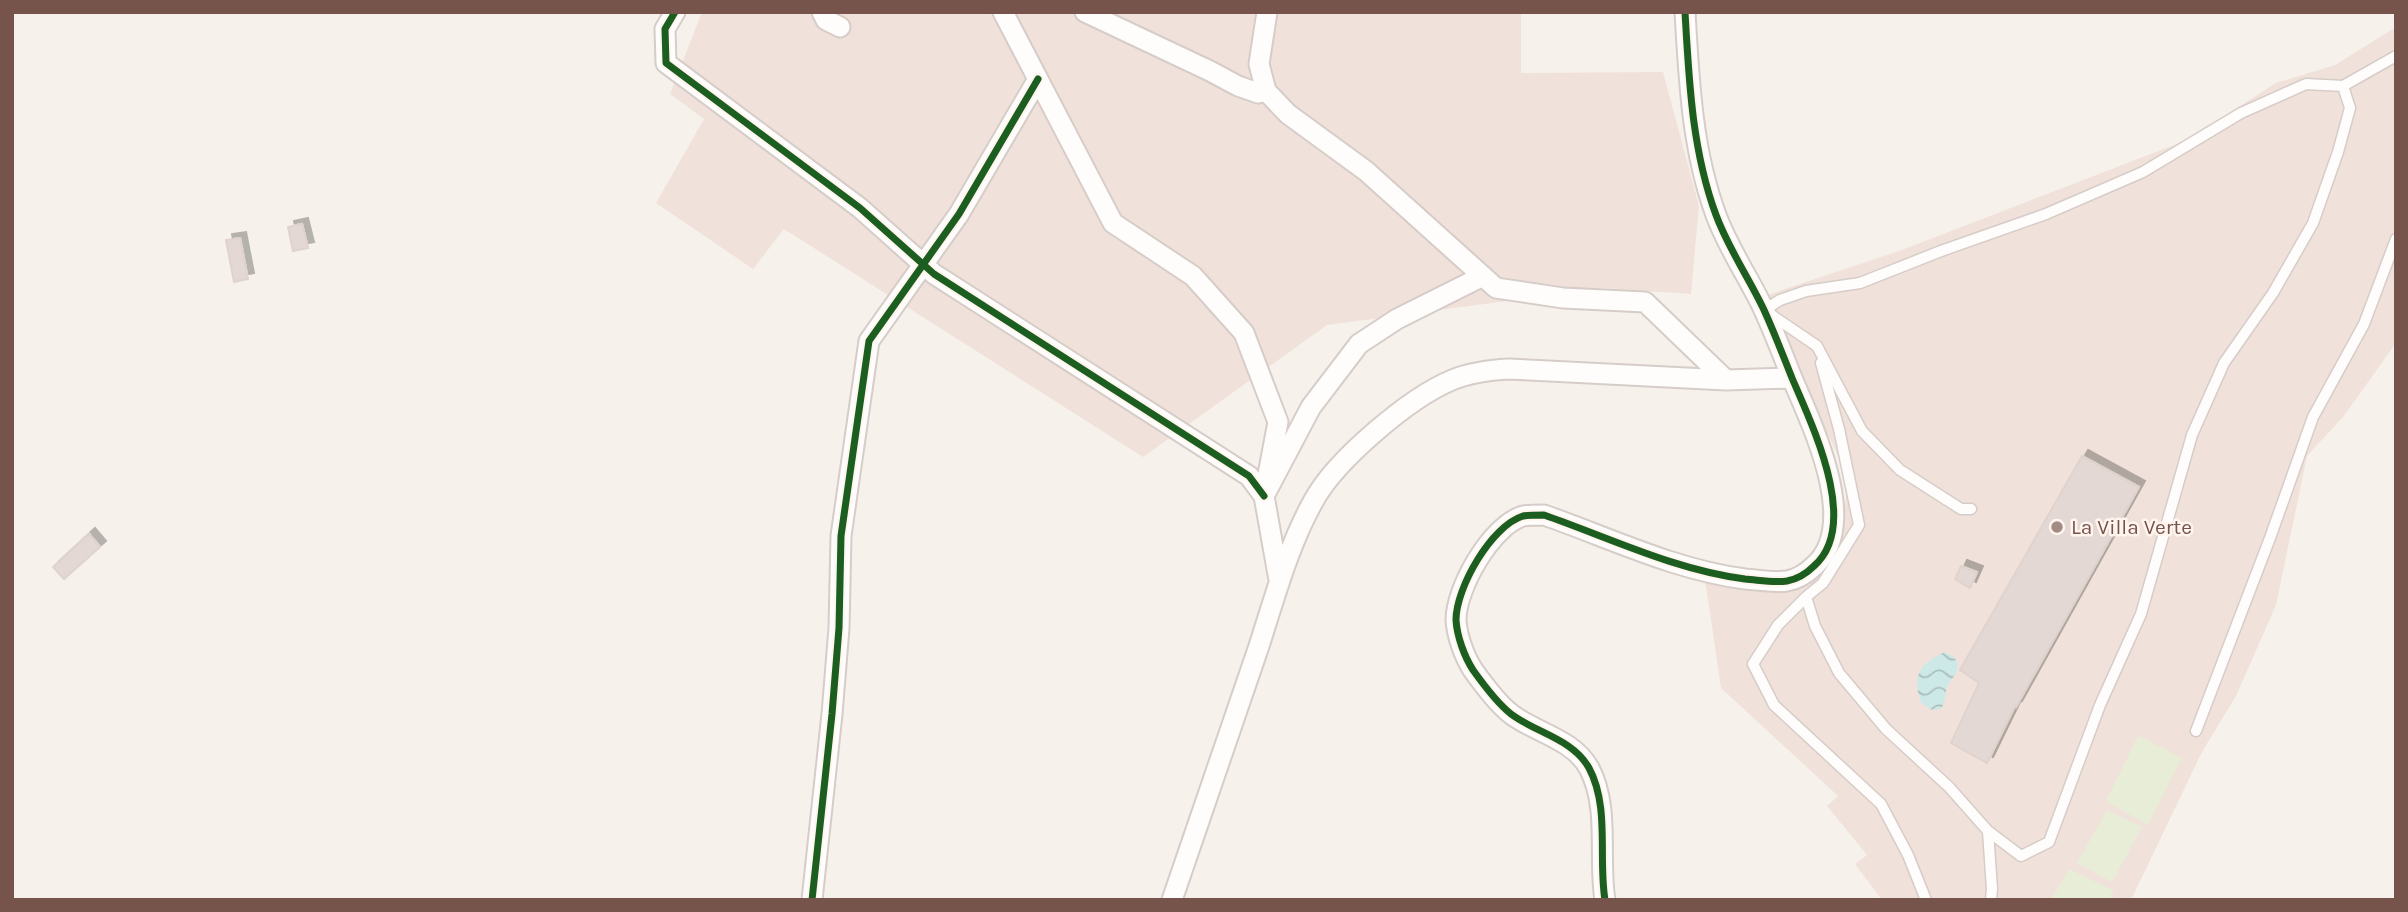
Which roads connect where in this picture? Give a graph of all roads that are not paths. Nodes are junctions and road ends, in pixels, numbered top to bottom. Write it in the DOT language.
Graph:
graph roads {
  1 [pos="675,12"];
  2 [pos="822,12"];
  3 [pos="1003,12"];
  4 [pos="1085,12"];
  5 [pos="1266,12"];
  6 [pos="1685,12"];
  7 [pos="840,27"];
  8 [pos="2396,57"];
  9 [pos="1038,79"];
  10 [pos="2343,86"];
  11 [pos="1266,91"];
  12 [pos="2396,239"];
  13 [pos="922,264"];
  14 [pos="1483,276"];
  15 [pos="1764,310"];
  16 [pos="1817,346"];
  17 [pos="1792,378"];
  18 [pos="1726,380"];
  19 [pos="1264,496"];
  20 [pos="1971,509"];
  21 [pos="1279,585"];
  22 [pos="1806,597"];
  23 [pos="2196,731"];
  24 [pos="1988,831"];
  25 [pos="812,900"];
  26 [pos="1172,900"];
  27 [pos="1605,900"];
  28 [pos="1926,900"];
  29 [pos="1991,900"];
  1 -- 13 [label="street"];
  2 -- 7 [label="street"];
  3 -- 9 [label="street"];
  4 -- 11 [label="street"];
  5 -- 11 [label="street"];
  6 -- 15 [label="street"];
  8 -- 10 [label="lane"];
  9 -- 13 [label="street"];
  9 -- 19 [label="street"];
  10 -- 15 [label="lane"];
  10 -- 24 [label="lane"];
  11 -- 14 [label="street"];
  12 -- 23 [label="lane"];
  13 -- 19 [label="street"];
  13 -- 25 [label="street"];
  14 -- 18 [label="street"];
  14 -- 19 [label="street"];
  15 -- 16 [label="lane"];
  15 -- 17 [label="street"];
  16 -- 20 [label="lane"];
  16 -- 22 [label="lane"];
  17 -- 18 [label="street"];
  17 -- 27 [label="street"];
  18 -- 21 [label="street"];
  19 -- 21 [label="street"];
  21 -- 26 [label="street"];
  22 -- 24 [label="lane"];
  22 -- 28 [label="lane"];
  24 -- 29 [label="lane"];
}
